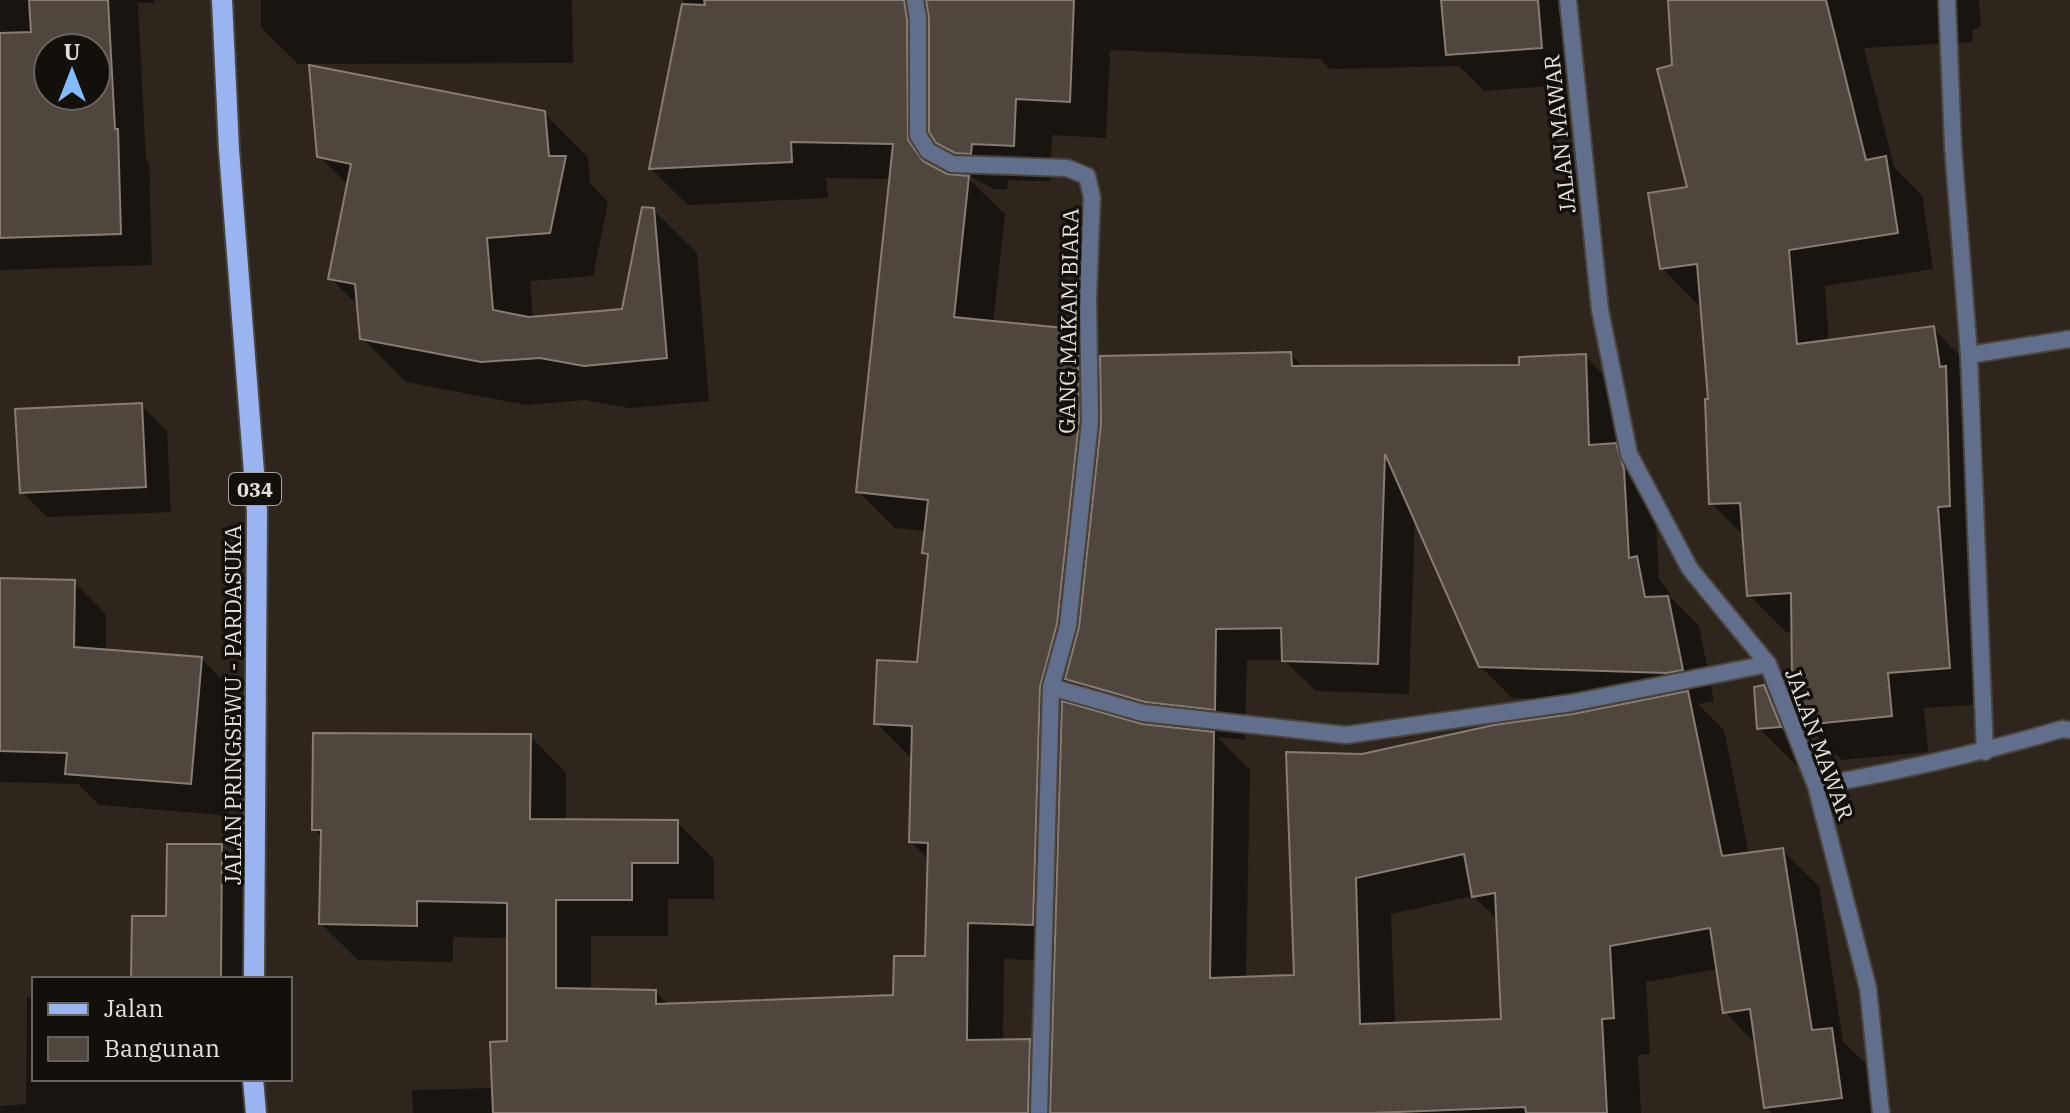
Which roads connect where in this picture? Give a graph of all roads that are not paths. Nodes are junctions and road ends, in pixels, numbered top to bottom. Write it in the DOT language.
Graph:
graph roads {
  1 [pos="222,0"];
  2 [pos="915,0"];
  3 [pos="1568,0"];
  4 [pos="1947,0"];
  5 [pos="2070,339"];
  6 [pos="1969,355"];
  7 [pos="1768,664"];
  8 [pos="1051,687"];
  9 [pos="2070,730"];
  10 [pos="1985,752"];
  11 [pos="1816,786"];
  12 [pos="254,977"];
  13 [pos="253,1081"];
  14 [pos="256,1113"];
  15 [pos="1039,1113"];
  16 [pos="1881,1113"];
  1 -- 12 [label="main road, JALAN PRINGSEWU - PARDASUKA / 034"];
  2 -- 8 [label="street, GANG MAKAM BIARA"];
  3 -- 7 [label="street, JALAN MAWAR"];
  4 -- 6 [label="street"];
  5 -- 6 [label="street"];
  6 -- 10 [label="street"];
  7 -- 8 [label="street"];
  7 -- 11 [label="street, JALAN MAWAR"];
  8 -- 15 [label="street"];
  9 -- 10 [label="street"];
  10 -- 11 [label="street"];
  11 -- 16 [label="street, JALAN MAWAR"];
  13 -- 14 [label="main road"];
}
